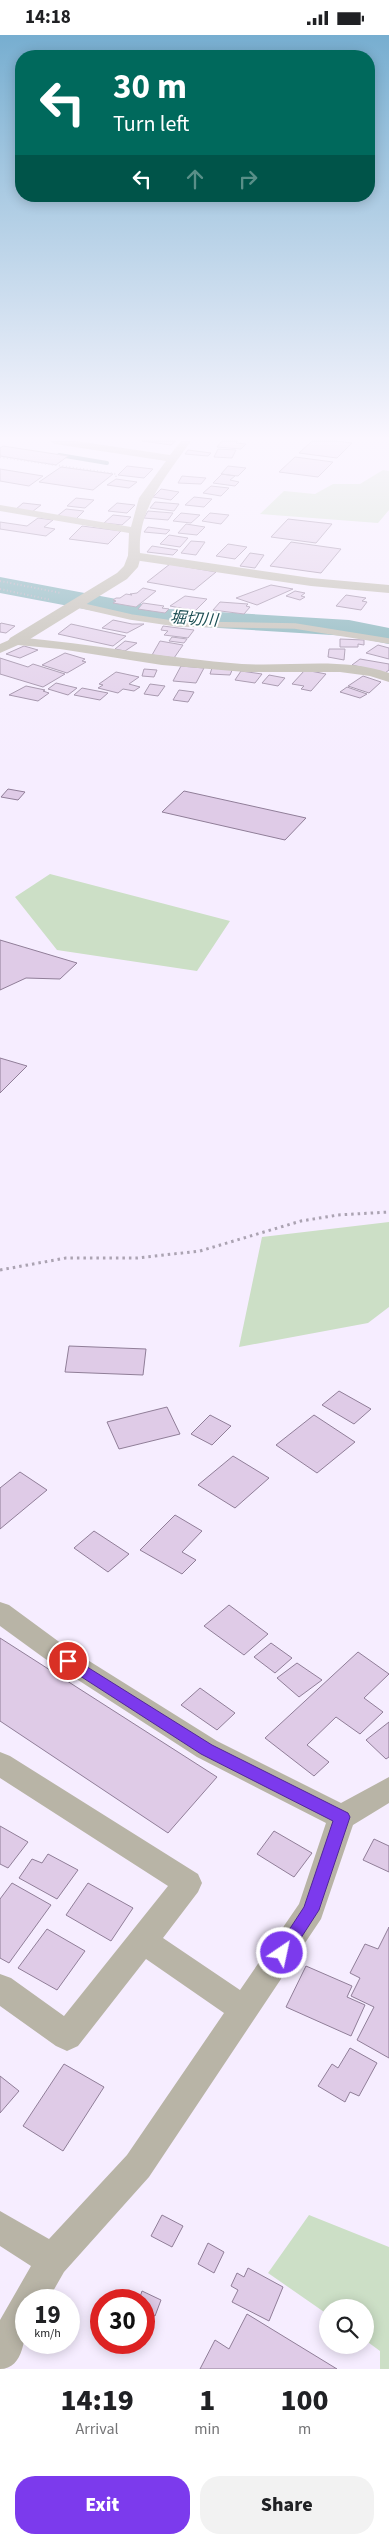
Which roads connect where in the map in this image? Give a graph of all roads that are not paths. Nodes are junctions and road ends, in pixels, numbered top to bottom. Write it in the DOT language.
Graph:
graph roads {
  1 [pos="134,550"];
  2 [pos="134,556"];
  3 [pos="389,589"];
  4 [pos="80,601"];
  5 [pos="16,641"];
  6 [pos="389,641"];
  7 [pos="0,649"];
  8 [pos="389,677"];
  9 [pos="0,1611"];
  10 [pos="0,1764"];
  11 [pos="389,1789"];
  12 [pos="342,1817"];
  13 [pos="143,1941"];
  14 [pos="0,1989"];
  15 [pos="244,2010"];
  16 [pos="0,2227"];
  17 [pos="52,2260"];
  18 [pos="36,2289"];
  19 [pos="15,2327"];
  20 [pos="0,2354"];
  1 -- 2 [label="street"];
  2 -- 3 [label="street"];
  2 -- 4 [label="street"];
  4 -- 5 [label="street"];
  4 -- 6 [label="lane"];
  5 -- 7 [label="street"];
  5 -- 8 [label="street"];
  9 -- 12 [label="street"];
  10 -- 13 [label="street"];
  11 -- 12 [label="street"];
  12 -- 15 [label="street"];
  13 -- 14 [label="street"];
  13 -- 15 [label="street"];
  15 -- 17 [label="street"];
  16 -- 17 [label="street"];
  17 -- 18 [label="street"];
  19 -- 20 [label="street"];
}
